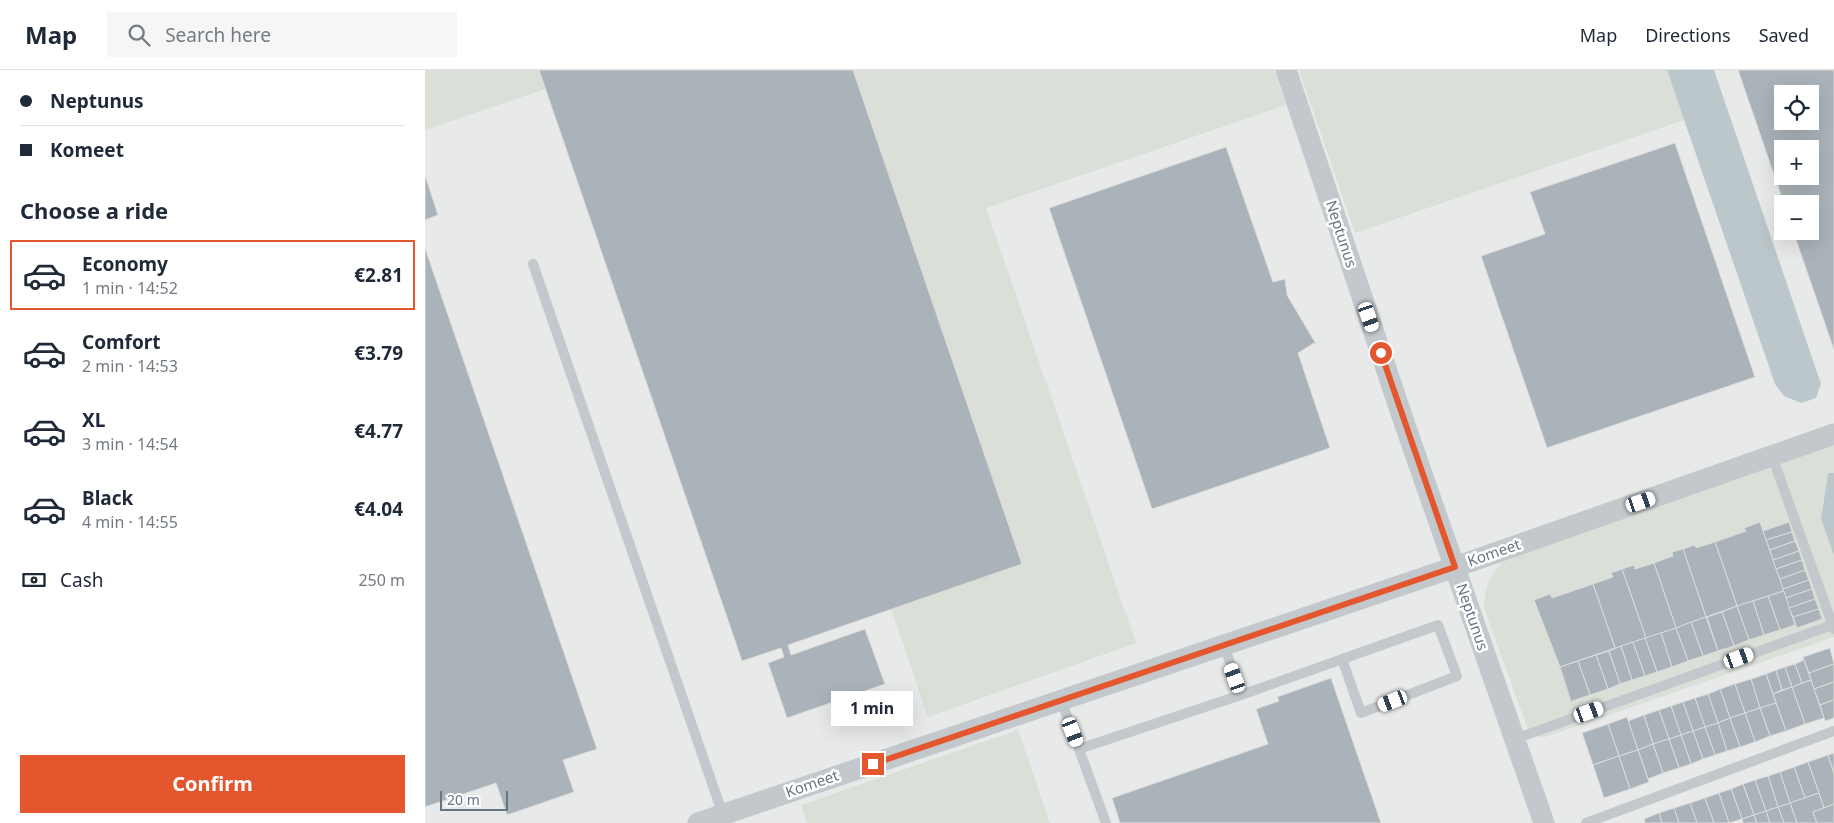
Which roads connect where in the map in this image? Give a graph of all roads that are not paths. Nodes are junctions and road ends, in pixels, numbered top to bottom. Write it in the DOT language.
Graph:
graph roads {
  1 [pos="1286,70"];
  2 [pos="533,264"];
  3 [pos="1834,434"];
  4 [pos="1772,456"];
  5 [pos="1455,567"];
  6 [pos="1833,627"];
  7 [pos="1224,645"];
  8 [pos="1342,659"];
  9 [pos="1241,695"];
  10 [pos="1061,700"];
  11 [pos="1834,731"];
  12 [pos="1515,739"];
  13 [pos="1079,748"];
  14 [pos="723,814"];
  15 [pos="698,823"];
  16 [pos="1106,823"];
  17 [pos="1544,823"];
  18 [pos="1586,823"];
  1 -- 5 [label="street, Neptunus"];
  2 -- 14 [label="lane"];
  3 -- 4 [label="street, Komeet"];
  4 -- 5 [label="street, Komeet"];
  4 -- 6 [label="lane"];
  5 -- 7 [label="street, Komeet"];
  5 -- 12 [label="street, Neptunus"];
  6 -- 12 [label="lane"];
  7 -- 9 [label="lane"];
  7 -- 10 [label="street, Komeet"];
  8 -- 8 [label="lane"];
  8 -- 9 [label="lane"];
  9 -- 13 [label="lane"];
  10 -- 13 [label="lane"];
  10 -- 14 [label="street, Komeet"];
  11 -- 18 [label="lane"];
  12 -- 17 [label="street, Neptunus"];
  13 -- 16 [label="lane"];
  14 -- 15 [label="street, Komeet"];
}
